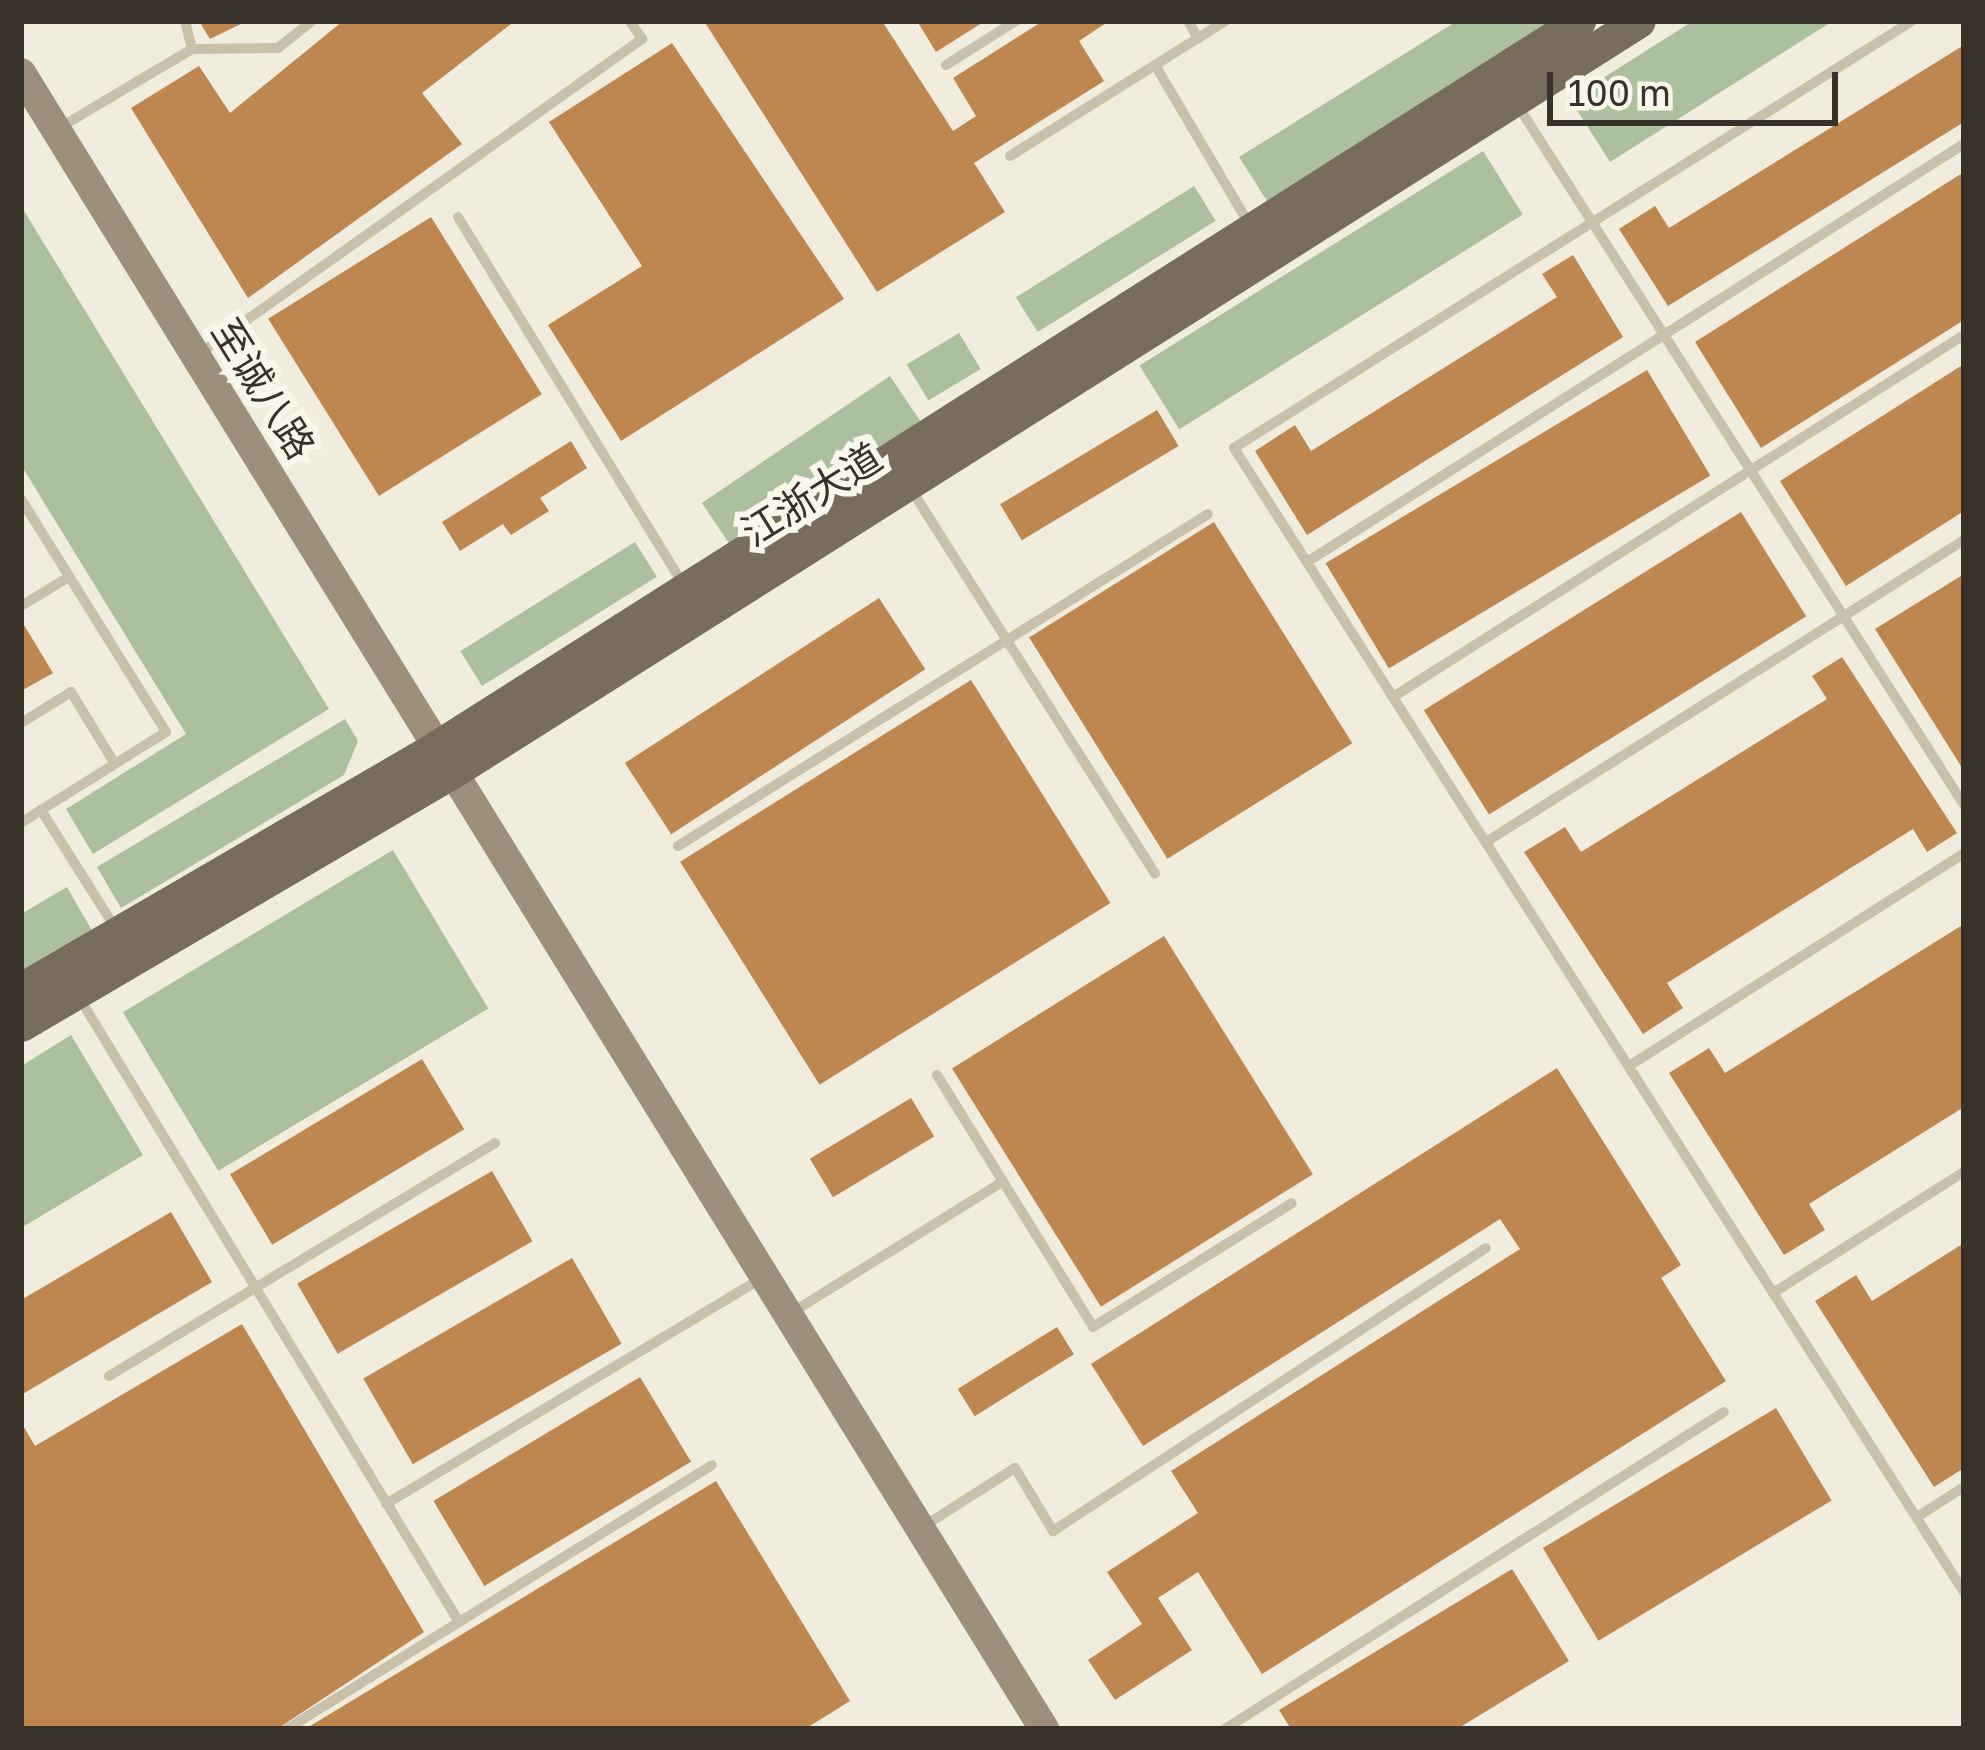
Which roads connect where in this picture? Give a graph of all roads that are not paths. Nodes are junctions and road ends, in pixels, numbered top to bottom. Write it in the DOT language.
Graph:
graph roads {
  1 [pos="185,21"];
  2 [pos="312,21"];
  3 [pos="630,21"];
  4 [pos="1016,21"];
  5 [pos="1188,21"];
  6 [pos="1225,21"];
  7 [pos="1579,21"];
  8 [pos="1639,21"];
  9 [pos="1912,21"];
  10 [pos="1198,38"];
  11 [pos="192,49"];
  12 [pos="946,65"];
  13 [pos="1155,65"];
  14 [pos="21,73"];
  15 [pos="1506,87"];
  16 [pos="56,129"];
  17 [pos="1964,144"];
  18 [pos="1010,156"];
  19 [pos="458,218"];
  20 [pos="1594,223"];
  21 [pos="1252,229"];
  22 [pos="1665,334"];
  23 [pos="1964,335"];
  24 [pos="197,356"];
  25 [pos="1751,470"];
  26 [pos="899,471"];
  27 [pos="21,499"];
  28 [pos="1208,514"];
  29 [pos="1964,540"];
  30 [pos="1307,562"];
  31 [pos="70,577"];
  32 [pos="686,589"];
  33 [pos="21,607"];
  34 [pos="1844,616"];
  35 [pos="1007,640"];
  36 [pos="1393,697"];
  37 [pos="21,723"];
  38 [pos="446,759"];
  39 [pos="115,764"];
  40 [pos="1964,805"];
  41 [pos="41,811"];
  42 [pos="21,823"];
  43 [pos="1486,842"];
  44 [pos="678,846"];
  45 [pos="1964,853"];
  46 [pos="1156,874"];
  47 [pos="117,932"];
  48 [pos="68,979"];
  49 [pos="21,989"];
  50 [pos="21,1025"];
  51 [pos="1629,1066"];
  52 [pos="937,1075"];
  53 [pos="495,1143"];
  54 [pos="1964,1172"];
  55 [pos="1002,1182"];
  56 [pos="1292,1203"];
  57 [pos="1486,1248"];
  58 [pos="765,1277"];
  59 [pos="254,1288"];
  60 [pos="1773,1293"];
  61 [pos="788,1315"];
  62 [pos="109,1376"];
  63 [pos="1724,1412"];
  64 [pos="712,1465"];
  65 [pos="1964,1487"];
  66 [pos="386,1504"];
  67 [pos="1917,1517"];
  68 [pos="920,1528"];
  69 [pos="1964,1592"];
  70 [pos="459,1622"];
  71 [pos="287,1729"];
  72 [pos="1043,1729"];
  73 [pos="1225,1729"];
  1 -- 11 [label="lane"];
  2 -- 11 [label="lane"];
  3 -- 24 [label="lane"];
  4 -- 12 [label="lane"];
  5 -- 10 [label="lane"];
  6 -- 10 [label="lane"];
  7 -- 15 [label="main road, 江浙大道"];
  8 -- 15 [label="main road, 江浙大道"];
  9 -- 20 [label="lane"];
  10 -- 13 [label="lane"];
  11 -- 16 [label="lane"];
  13 -- 18 [label="lane"];
  13 -- 21 [label="lane"];
  14 -- 16 [label="main road, 至诚八路"];
  15 -- 20 [label="lane"];
  15 -- 21 [label="main road, 江浙大道"];
  15 -- 26 [label="main road, 江浙大道"];
  16 -- 24 [label="main road, 至诚八路"];
  17 -- 22 [label="lane"];
  19 -- 32 [label="lane"];
  20 -- 22 [label="lane"];
  20 -- 30 [label="lane"];
  21 -- 26 [label="main road, 江浙大道"];
  22 -- 25 [label="lane"];
  22 -- 30 [label="lane"];
  23 -- 25 [label="lane"];
  24 -- 38 [label="main road, 至诚八路"];
  25 -- 34 [label="lane"];
  25 -- 36 [label="lane"];
  26 -- 32 [label="main road, 江浙大道"];
  26 -- 35 [label="lane"];
  26 -- 38 [label="main road, 江浙大道"];
  27 -- 31 [label="lane"];
  28 -- 35 [label="lane"];
  29 -- 34 [label="lane"];
  30 -- 36 [label="lane"];
  31 -- 33 [label="lane"];
  31 -- 39 [label="lane"];
  32 -- 38 [label="main road, 江浙大道"];
  34 -- 40 [label="lane"];
  34 -- 43 [label="lane"];
  35 -- 44 [label="lane"];
  35 -- 46 [label="lane"];
  36 -- 43 [label="lane"];
  37 -- 39 [label="lane"];
  38 -- 47 [label="main road, 江浙大道"];
  38 -- 48 [label="main road, 江浙大道"];
  38 -- 58 [label="main road, 至诚八路"];
  39 -- 41 [label="lane"];
  41 -- 42 [label="lane"];
  41 -- 47 [label="lane"];
  43 -- 51 [label="lane"];
  45 -- 51 [label="lane"];
  47 -- 48 [label="main road, 江浙大道"];
  48 -- 49 [label="main road, 江浙大道"];
  48 -- 50 [label="main road, 江浙大道"];
  48 -- 59 [label="lane"];
  51 -- 60 [label="lane"];
  52 -- 55 [label="lane"];
  53 -- 59 [label="lane"];
  54 -- 60 [label="lane"];
  55 -- 56 [label="lane"];
  55 -- 61 [label="lane"];
  57 -- 68 [label="lane"];
  58 -- 61 [label="main road, 至诚八路"];
  58 -- 66 [label="lane"];
  59 -- 62 [label="lane"];
  59 -- 66 [label="lane"];
  60 -- 67 [label="lane"];
  61 -- 68 [label="main road, 至诚八路"];
  63 -- 73 [label="lane"];
  64 -- 70 [label="lane"];
  65 -- 67 [label="lane"];
  66 -- 70 [label="lane"];
  67 -- 69 [label="lane"];
  68 -- 72 [label="main road, 至诚八路"];
  70 -- 71 [label="lane"];
}
